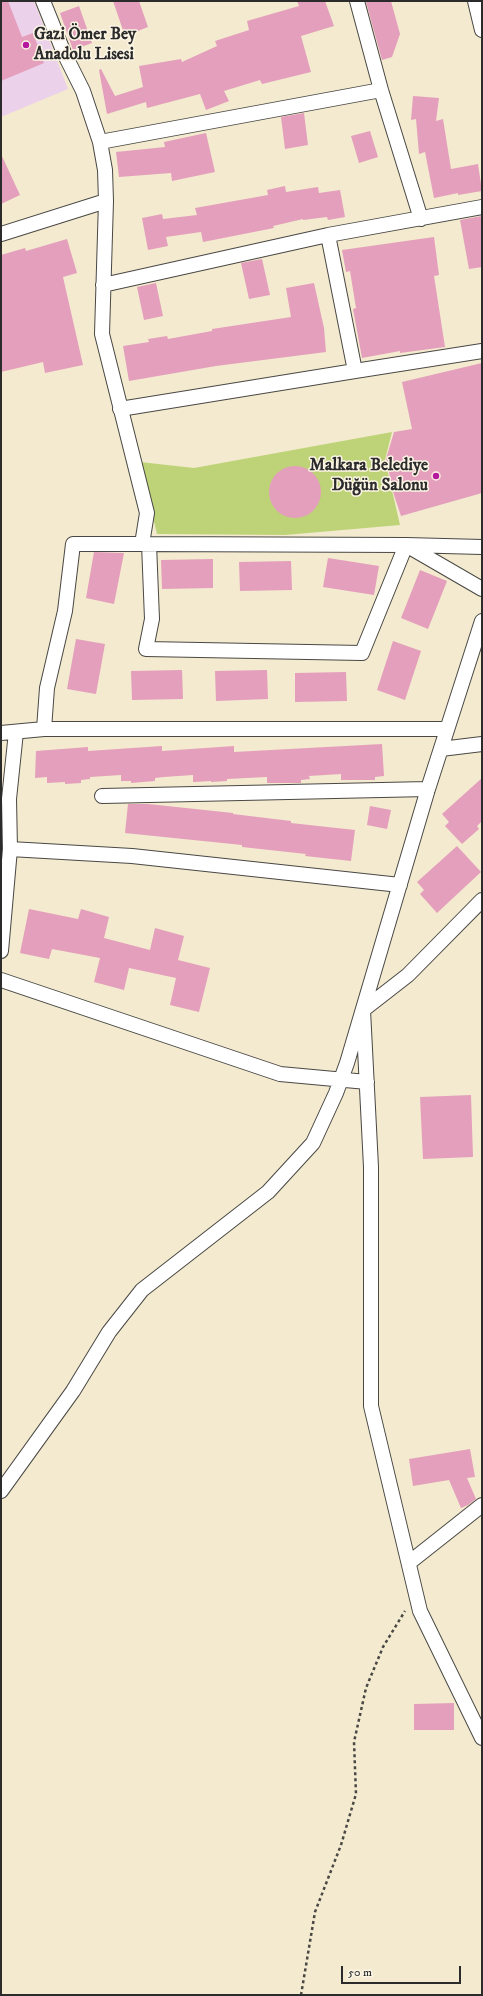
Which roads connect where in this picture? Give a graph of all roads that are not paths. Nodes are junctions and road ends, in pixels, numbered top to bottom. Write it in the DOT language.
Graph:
graph roads {
  1 [pos="44,1"];
  2 [pos="357,1"];
  3 [pos="475,1"];
  4 [pos="482,30"];
  5 [pos="381,90"];
  6 [pos="100,142"];
  7 [pos="106,200"];
  8 [pos="482,207"];
  9 [pos="421,219"];
  10 [pos="1,234"];
  11 [pos="328,235"];
  12 [pos="103,285"];
  13 [pos="482,351"];
  14 [pos="355,371"];
  15 [pos="120,409"];
  16 [pos="145,544"];
  17 [pos="406,545"];
  18 [pos="482,547"];
  19 [pos="482,589"];
  20 [pos="482,620"];
  21 [pos="44,729"];
  22 [pos="447,729"];
  23 [pos="16,732"];
  24 [pos="1,733"];
  25 [pos="482,744"];
  26 [pos="441,749"];
  27 [pos="428,789"];
  28 [pos="102,796"];
  29 [pos="10,849"];
  30 [pos="400,885"];
  31 [pos="482,900"];
  32 [pos="1,951"];
  33 [pos="1,980"];
  34 [pos="363,1010"];
  35 [pos="341,1079"];
  36 [pos="367,1082"];
  37 [pos="1,1491"];
  38 [pos="482,1505"];
  39 [pos="410,1562"];
  40 [pos="482,1738"];
  1 -- 6 [label="street"];
  2 -- 5 [label="street"];
  3 -- 4 [label="street"];
  5 -- 6 [label="street"];
  5 -- 9 [label="street"];
  6 -- 7 [label="street"];
  7 -- 10 [label="street"];
  7 -- 12 [label="street"];
  8 -- 9 [label="street"];
  9 -- 11 [label="street"];
  11 -- 12 [label="street"];
  11 -- 14 [label="street"];
  12 -- 15 [label="street"];
  13 -- 14 [label="street"];
  14 -- 15 [label="street"];
  15 -- 16 [label="street"];
  16 -- 17 [label="street"];
  16 -- 17 [label="street"];
  16 -- 21 [label="street"];
  17 -- 18 [label="street"];
  17 -- 19 [label="street"];
  20 -- 22 [label="street"];
  21 -- 22 [label="street"];
  21 -- 23 [label="street"];
  22 -- 26 [label="street"];
  23 -- 24 [label="street"];
  23 -- 29 [label="street"];
  25 -- 26 [label="street"];
  26 -- 27 [label="street"];
  27 -- 28 [label="street"];
  27 -- 30 [label="street"];
  29 -- 30 [label="street"];
  29 -- 32 [label="street"];
  30 -- 34 [label="street"];
  31 -- 34 [label="street"];
  33 -- 35 [label="street"];
  34 -- 35 [label="street"];
  34 -- 36 [label="street"];
  35 -- 36 [label="street"];
  35 -- 37 [label="street"];
  36 -- 39 [label="street"];
  38 -- 39 [label="street"];
  39 -- 40 [label="street"];
}
